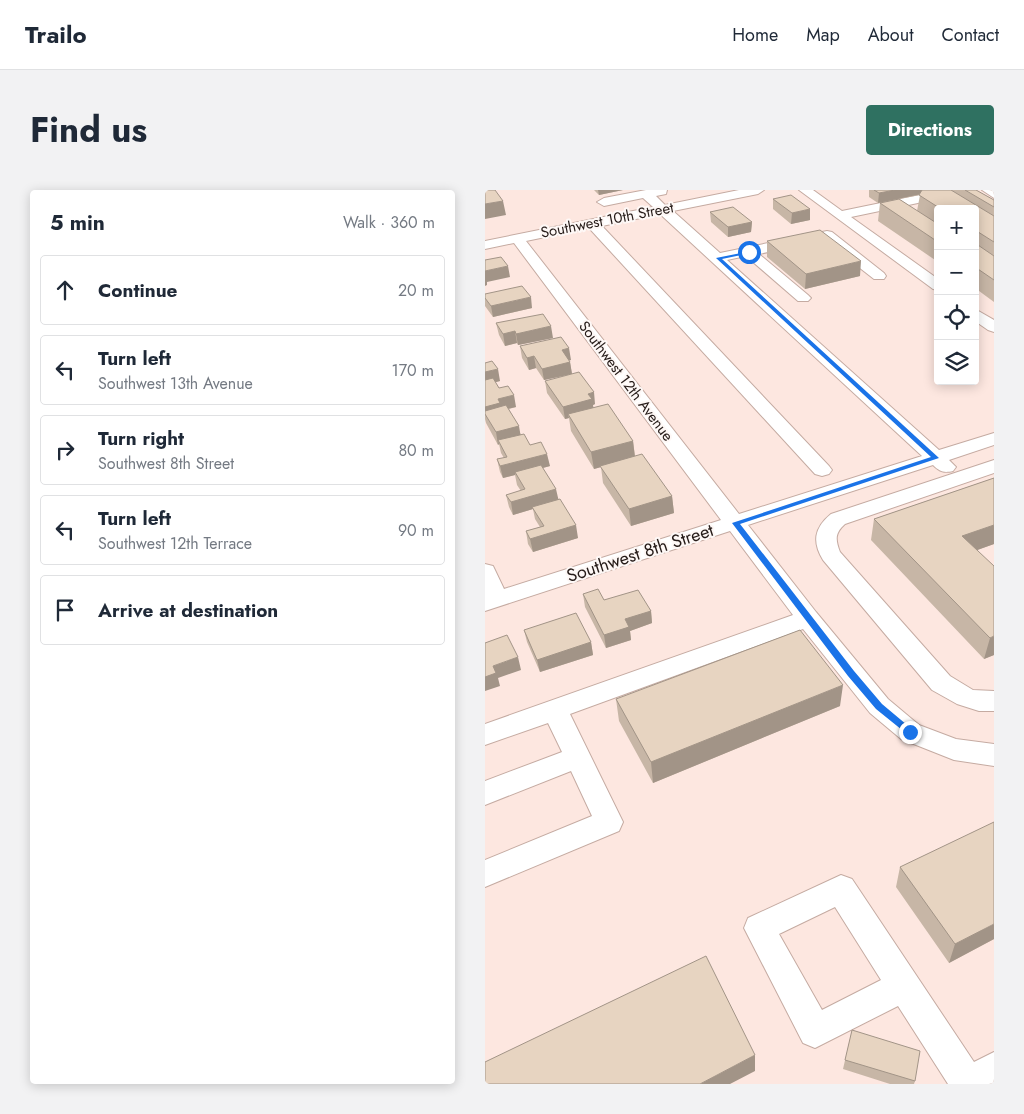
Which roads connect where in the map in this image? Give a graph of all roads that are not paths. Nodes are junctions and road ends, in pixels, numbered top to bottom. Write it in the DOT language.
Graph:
graph roads {
  1 [pos="665,190"];
  2 [pos="758,190"];
  3 [pos="805,190"];
  4 [pos="988,190"];
  5 [pos="646,194"];
  6 [pos="994,194"];
  7 [pos="604,202"];
  8 [pos="896,204"];
  9 [pos="955,205"];
  10 [pos="664,209"];
  11 [pos="910,213"];
  12 [pos="840,215"];
  13 [pos="592,223"];
  14 [pos="517,238"];
  15 [pos="485,245"];
  16 [pos="749,252"];
  17 [pos="718,258"];
  18 [pos="879,276"];
  19 [pos="934,283"];
  20 [pos="803,298"];
  21 [pos="979,317"];
  22 [pos="994,327"];
  23 [pos="994,439"];
  24 [pos="936,458"];
  25 [pos="994,466"];
  26 [pos="822,470"];
  27 [pos="958,478"];
  28 [pos="735,523"];
  29 [pos="485,571"];
  30 [pos="491,601"];
  31 [pos="808,618"];
  32 [pos="994,700"];
  33 [pos="555,710"];
  34 [pos="485,735"];
  35 [pos="994,755"];
  36 [pos="578,757"];
  37 [pos="485,793"];
  38 [pos="485,874"];
  39 [pos="903,986"];
  40 [pos="994,1069"];
  41 [pos="970,1084"];
  1 -- 5 [label="street"];
  2 -- 10 [label="street, Southwest 10th Street"];
  3 -- 12 [label="street"];
  4 -- 6 [label="street"];
  5 -- 7 [label="street"];
  5 -- 10 [label="street"];
  8 -- 9 [label="street"];
  8 -- 11 [label="street"];
  8 -- 12 [label="street"];
  10 -- 13 [label="street, Southwest 10th Street"];
  10 -- 17 [label="street"];
  12 -- 19 [label="street"];
  13 -- 14 [label="street, Southwest 10th Street"];
  13 -- 26 [label="street"];
  14 -- 15 [label="street, Southwest 10th Street"];
  14 -- 28 [label="street, Southwest 12th Avenue"];
  16 -- 17 [label="street"];
  16 -- 18 [label="street"];
  16 -- 20 [label="street"];
  17 -- 24 [label="street"];
  21 -- 22 [label="street"];
  23 -- 24 [label="street, Southwest 8th Street"];
  24 -- 27 [label="street"];
  24 -- 28 [label="street, Southwest 8th Street"];
  25 -- 27 [label="street"];
  27 -- 32 [label="street"];
  28 -- 30 [label="street, Southwest 8th Street"];
  28 -- 31 [label="street, Southwest 12th Avenue"];
  29 -- 30 [label="street"];
  31 -- 33 [label="street"];
  31 -- 35 [label="street, Southwest 12th Avenue"];
  33 -- 34 [label="street"];
  33 -- 36 [label="street"];
  36 -- 37 [label="street"];
  36 -- 38 [label="street"];
  39 -- 39 [label="street"];
  39 -- 41 [label="street"];
  40 -- 41 [label="street"];
}
